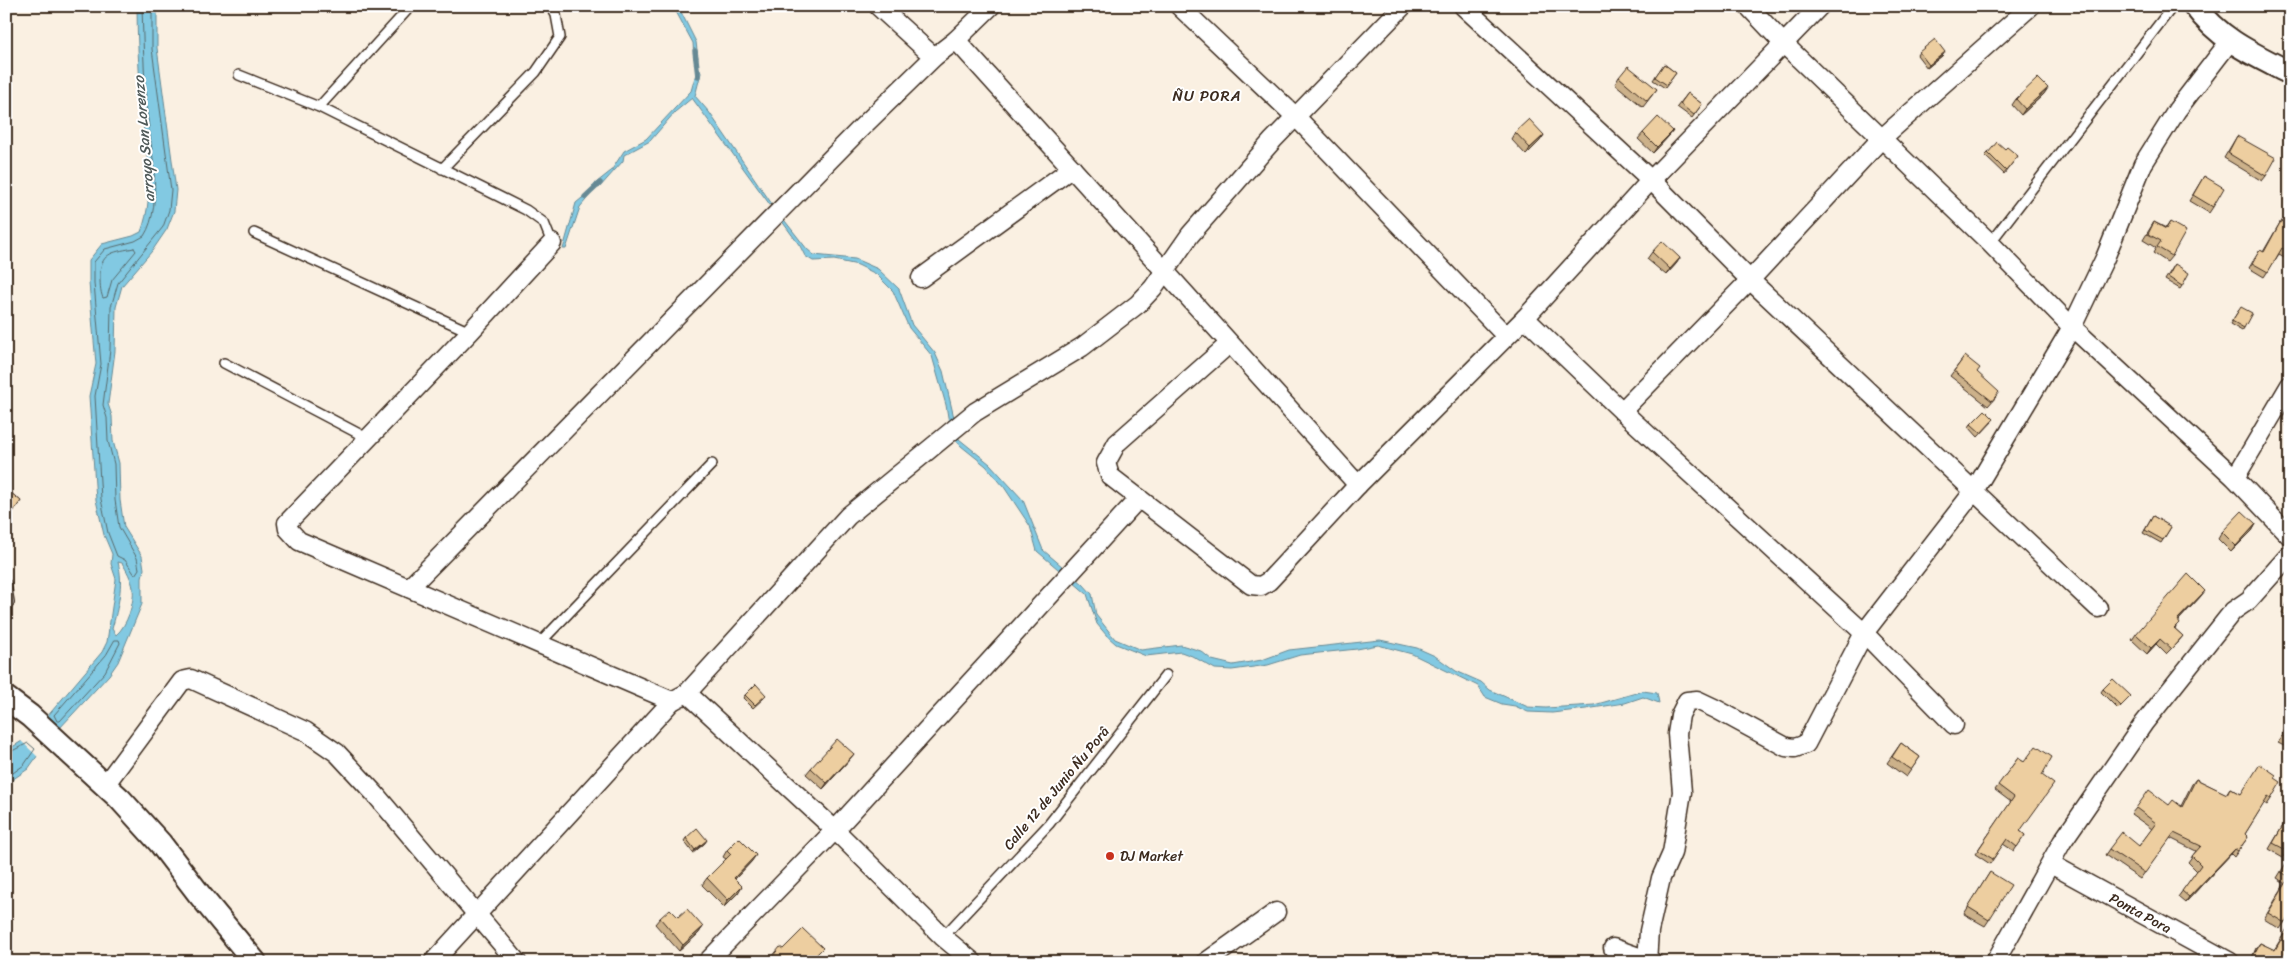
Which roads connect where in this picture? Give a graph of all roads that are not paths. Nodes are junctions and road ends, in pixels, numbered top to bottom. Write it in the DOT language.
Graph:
graph roads {
  1 [pos="411,6"];
  2 [pos="551,6"];
  3 [pos="878,6"];
  4 [pos="991,6"];
  5 [pos="1179,6"];
  6 [pos="1403,6"];
  7 [pos="1463,6"];
  8 [pos="1748,6"];
  9 [pos="1820,6"];
  10 [pos="2031,6"];
  11 [pos="2173,6"];
  12 [pos="2195,6"];
  13 [pos="956,40"];
  14 [pos="2230,41"];
  15 [pos="1784,44"];
  16 [pos="934,57"];
  17 [pos="2290,73"];
  18 [pos="239,75"];
  19 [pos="319,107"];
  20 [pos="1297,118"];
  21 [pos="1881,139"];
  22 [pos="1072,168"];
  23 [pos="442,169"];
  24 [pos="1651,180"];
  25 [pos="254,233"];
  26 [pos="552,243"];
  27 [pos="1990,243"];
  28 [pos="1165,272"];
  29 [pos="921,278"];
  30 [pos="1750,280"];
  31 [pos="1525,318"];
  32 [pos="2072,327"];
  33 [pos="470,332"];
  34 [pos="1506,336"];
  35 [pos="1229,344"];
  36 [pos="224,364"];
  37 [pos="2290,385"];
  38 [pos="1622,411"];
  39 [pos="366,438"];
  40 [pos="712,464"];
  41 [pos="2236,478"];
  42 [pos="1358,485"];
  43 [pos="1974,491"];
  44 [pos="1139,498"];
  45 [pos="2290,536"];
  46 [pos="2290,554"];
  47 [pos="6,584"];
  48 [pos="409,588"];
  49 [pos="6,606"];
  50 [pos="2098,608"];
  51 [pos="1864,633"];
  52 [pos="538,645"];
  53 [pos="1166,675"];
  54 [pos="680,697"];
  55 [pos="6,698"];
  56 [pos="1954,725"];
  57 [pos="105,784"];
  58 [pos="835,830"];
  59 [pos="2052,864"];
  60 [pos="1276,912"];
  61 [pos="476,913"];
  62 [pos="943,937"];
  63 [pos="1613,948"];
  64 [pos="1649,961"];
  65 [pos="255,962"];
  66 [pos="432,962"];
  67 [pos="517,962"];
  68 [pos="707,962"];
  69 [pos="973,962"];
  70 [pos="1206,962"];
  71 [pos="1996,962"];
  72 [pos="2230,962"];
  1 -- 19 [label="lane"];
  2 -- 23 [label="lane"];
  3 -- 16 [label="street"];
  4 -- 13 [label="street"];
  5 -- 20 [label="street"];
  6 -- 20 [label="street"];
  7 -- 24 [label="street"];
  8 -- 15 [label="street"];
  9 -- 15 [label="street"];
  10 -- 21 [label="street"];
  11 -- 27 [label="lane"];
  12 -- 14 [label="street"];
  13 -- 16 [label="street"];
  13 -- 22 [label="street"];
  14 -- 17 [label="street"];
  14 -- 32 [label="street"];
  15 -- 21 [label="street"];
  15 -- 24 [label="street"];
  16 -- 48 [label="street"];
  18 -- 19 [label="lane"];
  19 -- 23 [label="lane"];
  20 -- 28 [label="street"];
  20 -- 34 [label="street"];
  21 -- 27 [label="street"];
  21 -- 30 [label="street"];
  22 -- 28 [label="street"];
  22 -- 29 [label="street"];
  23 -- 26 [label="lane"];
  24 -- 30 [label="street"];
  24 -- 31 [label="street"];
  25 -- 33 [label="lane"];
  26 -- 33 [label="street"];
  27 -- 32 [label="street"];
  28 -- 35 [label="street"];
  28 -- 54 [label="street"];
  30 -- 38 [label="street"];
  30 -- 43 [label="street"];
  31 -- 34 [label="street"];
  31 -- 38 [label="street"];
  32 -- 41 [label="street"];
  32 -- 43 [label="street"];
  33 -- 39 [label="street"];
  34 -- 42 [label="street"];
  35 -- 42 [label="street"];
  35 -- 44 [label="street"];
  36 -- 39 [label="lane"];
  37 -- 41 [label="street"];
  38 -- 51 [label="street"];
  39 -- 48 [label="street"];
  40 -- 52 [label="lane"];
  41 -- 45 [label="street"];
  42 -- 44 [label="street"];
  43 -- 50 [label="street"];
  43 -- 51 [label="street"];
  44 -- 58 [label="street"];
  46 -- 59 [label="street"];
  47 -- 49 [label="lane"];
  48 -- 52 [label="street"];
  51 -- 56 [label="street"];
  51 -- 64 [label="street"];
  52 -- 54 [label="street"];
  53 -- 62 [label="lane, Calle 12 de Junio Ñu Porâ"];
  54 -- 58 [label="street"];
  54 -- 61 [label="street"];
  55 -- 57 [label="street"];
  57 -- 61 [label="street"];
  57 -- 65 [label="street"];
  58 -- 62 [label="street"];
  58 -- 68 [label="street"];
  59 -- 71 [label="street"];
  59 -- 72 [label="street, Ponta Pora"];
  60 -- 70 [label="street"];
  61 -- 66 [label="street"];
  61 -- 67 [label="street"];
  62 -- 69 [label="street"];
  63 -- 64 [label="street"];
}
